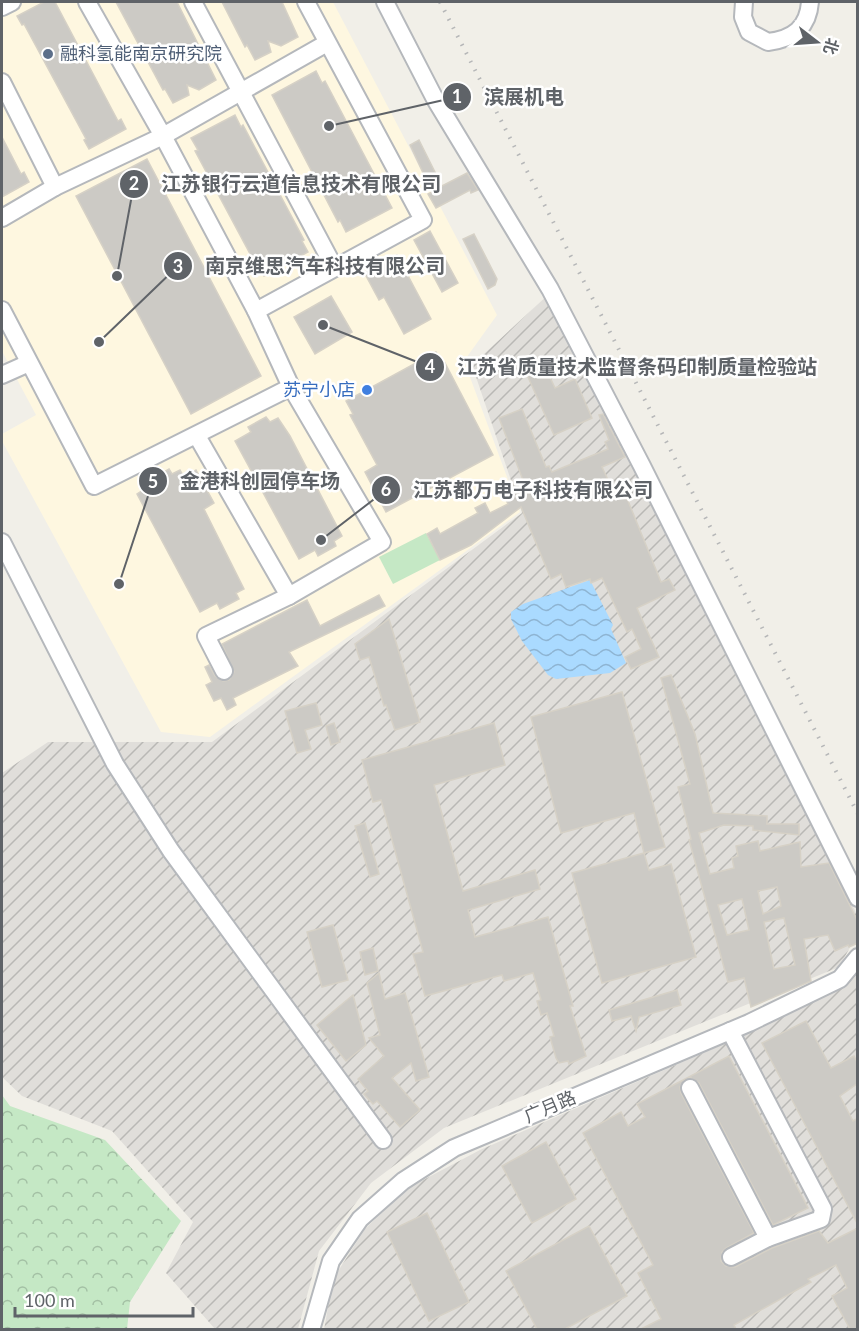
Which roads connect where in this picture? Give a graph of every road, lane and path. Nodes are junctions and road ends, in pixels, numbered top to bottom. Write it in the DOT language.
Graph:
graph roads {
  1 [pos="12,2"];
  2 [pos="87,2"];
  3 [pos="192,2"];
  4 [pos="306,2"];
  5 [pos="385,2"];
  6 [pos="810,2"];
  7 [pos="2,7"];
  8 [pos="744,9"];
  9 [pos="327,43"];
  10 [pos="2,82"];
  11 [pos="239,91"];
  12 [pos="163,136"];
  13 [pos="55,187"];
  14 [pos="2,218"];
  15 [pos="334,267"];
  16 [pos="2,310"];
  17 [pos="256,311"];
  18 [pos="29,363"];
  19 [pos="2,375"];
  20 [pos="291,387"];
  21 [pos="197,436"];
  22 [pos="2,542"];
  23 [pos="289,596"];
  24 [pos="224,671"];
  25 [pos="858,898"];
  26 [pos="858,957"];
  27 [pos="730,1031"];
  28 [pos="690,1088"];
  29 [pos="383,1140"];
  30 [pos="768,1238"];
  31 [pos="731,1257"];
  32 [pos="311,1329"];
  1 -- 7 [label="street"];
  2 -- 12 [label="street"];
  3 -- 11 [label="street"];
  4 -- 9 [label="street"];
  5 -- 25 [label="street"];
  6 -- 8 [label="street"];
  9 -- 11 [label="street"];
  9 -- 15 [label="street"];
  10 -- 13 [label="street"];
  11 -- 12 [label="street"];
  11 -- 15 [label="street"];
  12 -- 13 [label="street"];
  12 -- 17 [label="street"];
  13 -- 14 [label="street"];
  15 -- 17 [label="street"];
  16 -- 18 [label="street"];
  17 -- 20 [label="street"];
  18 -- 19 [label="street"];
  18 -- 21 [label="street"];
  20 -- 21 [label="street"];
  20 -- 23 [label="street"];
  21 -- 23 [label="street"];
  22 -- 29 [label="street"];
  23 -- 24 [label="street"];
  26 -- 27 [label="street, 广月路"];
  27 -- 30 [label="street"];
  27 -- 32 [label="street, 广月路"];
  28 -- 30 [label="street"];
  30 -- 31 [label="street"];
}
